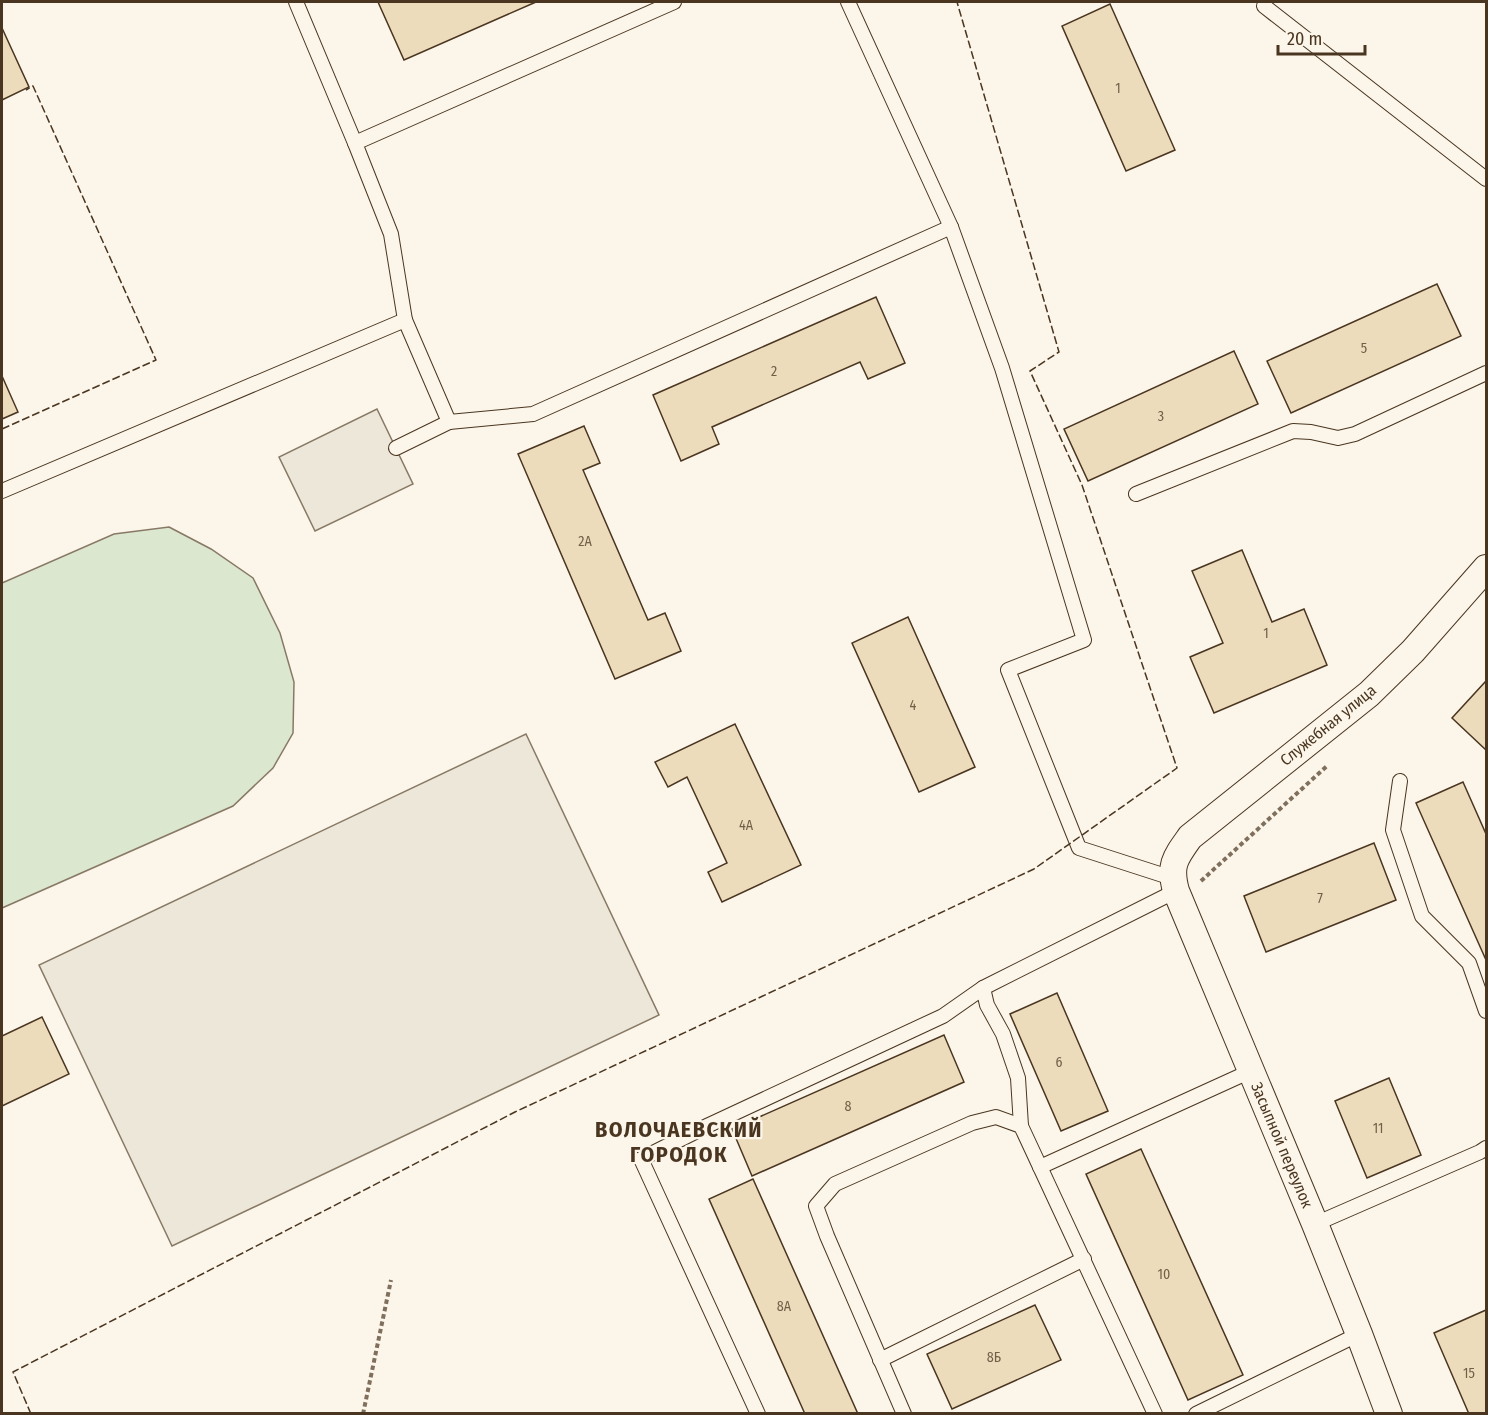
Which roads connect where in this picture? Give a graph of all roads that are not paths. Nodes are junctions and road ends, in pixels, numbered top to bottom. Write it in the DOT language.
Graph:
graph roads {
  1 [pos="296,2"];
  2 [pos="674,2"];
  3 [pos="848,2"];
  4 [pos="1264,6"];
  5 [pos="355,143"];
  6 [pos="1486,179"];
  7 [pos="951,227"];
  8 [pos="405,320"];
  9 [pos="1486,373"];
  10 [pos="449,422"];
  11 [pos="396,448"];
  12 [pos="2,491"];
  13 [pos="1136,494"];
  14 [pos="1486,568"];
  15 [pos="1400,781"];
  16 [pos="1174,885"];
  17 [pos="982,988"];
  18 [pos="1486,1011"];
  19 [pos="1251,1071"];
  20 [pos="1021,1126"];
  21 [pos="1486,1148"];
  22 [pos="1040,1167"];
  23 [pos="1314,1224"];
  24 [pos="1083,1259"];
  25 [pos="1359,1334"];
  26 [pos="880,1359"];
  27 [pos="758,1413"];
  28 [pos="904,1413"];
  29 [pos="1155,1413"];
  30 [pos="1196,1413"];
  31 [pos="1389,1413"];
  1 -- 5 [label="lane"];
  2 -- 5 [label="lane"];
  3 -- 7 [label="lane"];
  4 -- 6 [label="lane"];
  5 -- 8 [label="lane"];
  7 -- 10 [label="lane"];
  7 -- 16 [label="lane"];
  8 -- 10 [label="lane"];
  8 -- 12 [label="lane"];
  9 -- 13 [label="lane"];
  10 -- 11 [label="lane"];
  14 -- 16 [label="street, Служебная улица"];
  15 -- 18 [label="lane"];
  16 -- 17 [label="lane"];
  16 -- 19 [label="street, Засыпной переулок"];
  17 -- 20 [label="lane"];
  17 -- 27 [label="lane"];
  19 -- 22 [label="lane"];
  19 -- 23 [label="street, Засыпной переулок"];
  20 -- 22 [label="lane"];
  20 -- 26 [label="lane"];
  21 -- 23 [label="lane"];
  22 -- 24 [label="lane"];
  23 -- 25 [label="street, Засыпной переулок"];
  24 -- 26 [label="lane"];
  24 -- 29 [label="lane"];
  25 -- 30 [label="lane"];
  25 -- 31 [label="street, Засыпной переулок"];
  26 -- 28 [label="lane"];
}
